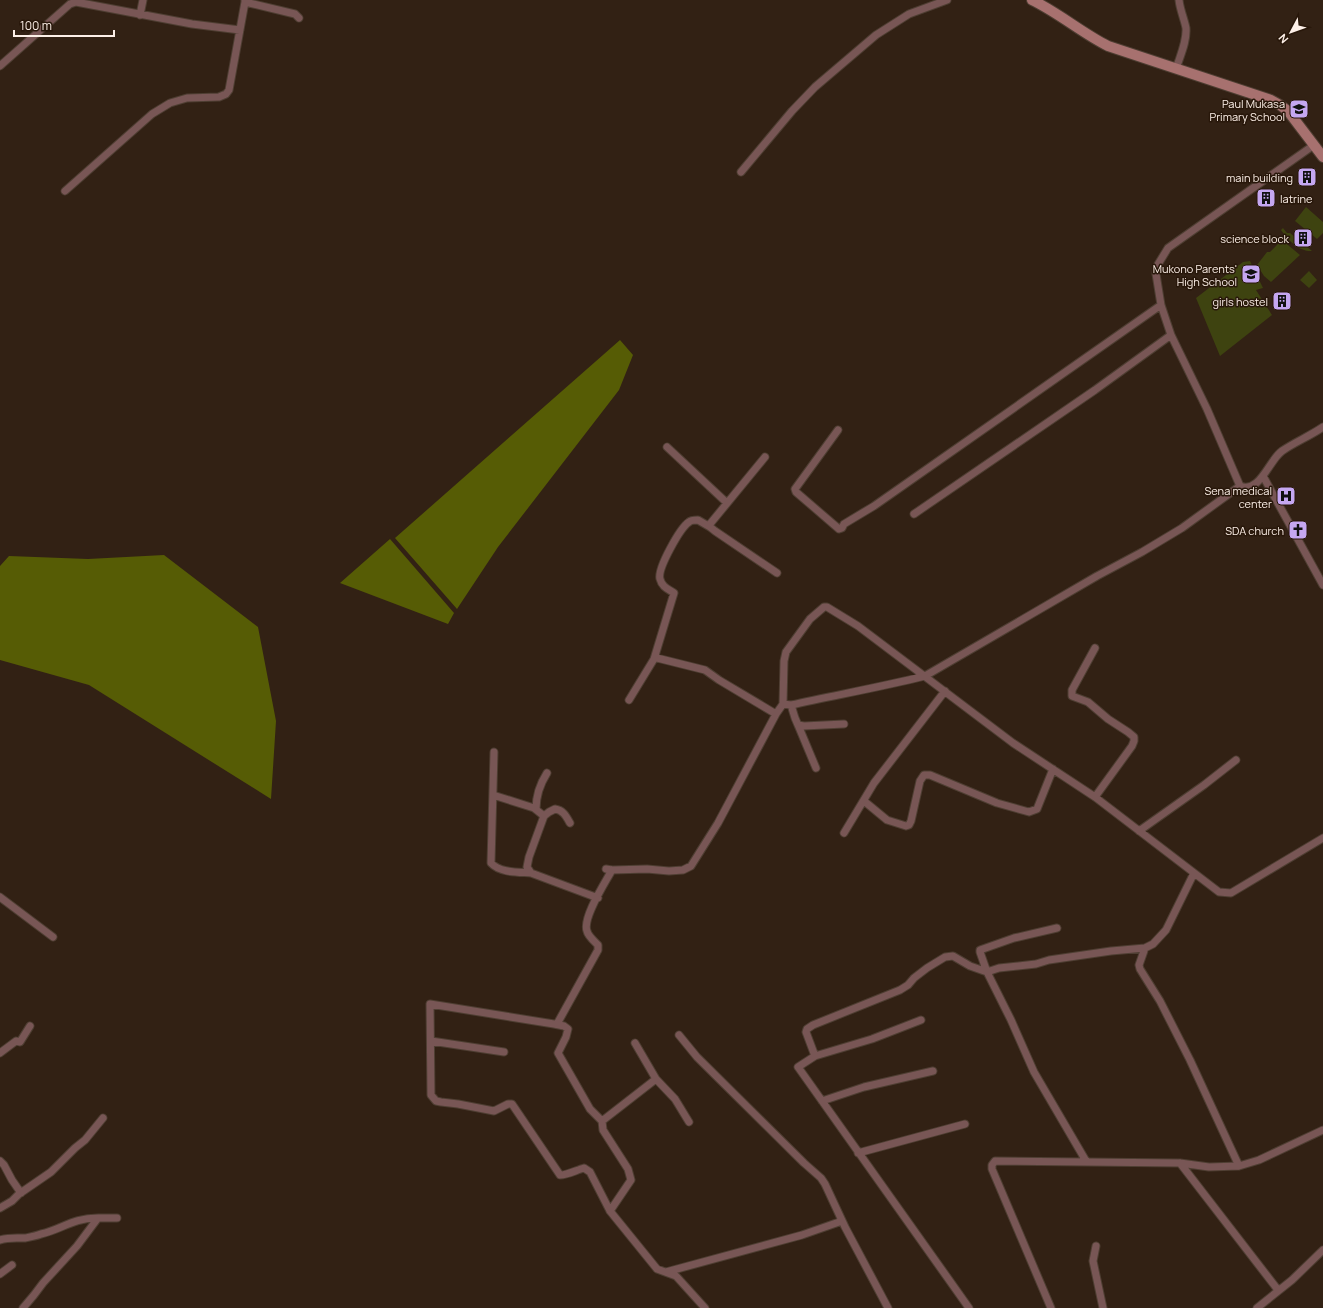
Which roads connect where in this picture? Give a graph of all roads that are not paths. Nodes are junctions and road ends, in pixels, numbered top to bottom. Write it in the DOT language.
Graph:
graph roads {
  1 [pos="142,0"];
  2 [pos="947,0"];
  3 [pos="1032,0"];
  4 [pos="1179,0"];
  5 [pos="245,1"];
  6 [pos="140,15"];
  7 [pos="299,18"];
  8 [pos="240,30"];
  9 [pos="0,66"];
  10 [pos="1176,69"];
  11 [pos="1314,145"];
  12 [pos="1323,157"];
  13 [pos="741,172"];
  14 [pos="65,191"];
  15 [pos="1160,305"];
  16 [pos="1171,335"];
  17 [pos="1323,427"];
  18 [pos="838,430"];
  19 [pos="667,447"];
  20 [pos="765,457"];
  21 [pos="1263,476"];
  22 [pos="1240,486"];
  23 [pos="727,503"];
  24 [pos="914,514"];
  25 [pos="710,527"];
  26 [pos="777,573"];
  27 [pos="1323,585"];
  28 [pos="1095,648"];
  29 [pos="654,659"];
  30 [pos="925,676"];
  31 [pos="945,691"];
  32 [pos="629,700"];
  33 [pos="783,704"];
  34 [pos="791,705"];
  35 [pos="776,714"];
  36 [pos="844,724"];
  37 [pos="798,725"];
  38 [pos="494,752"];
  39 [pos="1236,760"];
  40 [pos="816,768"];
  41 [pos="1053,769"];
  42 [pos="547,773"];
  43 [pos="493,795"];
  44 [pos="1095,797"];
  45 [pos="864,801"];
  46 [pos="536,809"];
  47 [pos="544,816"];
  48 [pos="570,823"];
  49 [pos="1139,831"];
  50 [pos="844,833"];
  51 [pos="1323,838"];
  52 [pos="531,872"];
  53 [pos="1194,873"];
  54 [pos="0,897"];
  55 [pos="598,898"];
  56 [pos="1057,928"];
  57 [pos="53,937"];
  58 [pos="1145,948"];
  59 [pos="987,972"];
  60 [pos="921,1020"];
  61 [pos="556,1024"];
  62 [pos="30,1026"];
  63 [pos="679,1035"];
  64 [pos="431,1041"];
  65 [pos="635,1043"];
  66 [pos="504,1052"];
  67 [pos="0,1053"];
  68 [pos="815,1056"];
  69 [pos="933,1071"];
  70 [pos="656,1079"];
  71 [pos="822,1101"];
  72 [pos="104,1118"];
  73 [pos="602,1121"];
  74 [pos="689,1122"];
  75 [pos="965,1124"];
  76 [pos="1323,1130"];
  77 [pos="858,1153"];
  78 [pos="0,1161"];
  79 [pos="1086,1162"];
  80 [pos="1180,1163"];
  81 [pos="1239,1166"];
  82 [pos="21,1193"];
  83 [pos="0,1208"];
  84 [pos="610,1211"];
  85 [pos="98,1218"];
  86 [pos="118,1218"];
  87 [pos="842,1221"];
  88 [pos="0,1240"];
  89 [pos="1096,1246"];
  90 [pos="1323,1250"];
  91 [pos="12,1265"];
  92 [pos="665,1272"];
  93 [pos="0,1274"];
  94 [pos="1278,1290"];
  95 [pos="23,1308"];
  96 [pos="705,1308"];
  97 [pos="888,1308"];
  98 [pos="969,1308"];
  99 [pos="1051,1308"];
  100 [pos="1103,1308"];
  101 [pos="1257,1308"];
  1 -- 6 [label="street"];
  2 -- 13 [label="street"];
  3 -- 10 [label="street"];
  4 -- 10 [label="street"];
  5 -- 7 [label="street"];
  5 -- 8 [label="street"];
  6 -- 8 [label="street"];
  6 -- 9 [label="street"];
  8 -- 14 [label="street"];
  10 -- 11 [label="street"];
  11 -- 12 [label="street"];
  11 -- 15 [label="street"];
  15 -- 16 [label="street"];
  15 -- 18 [label="street"];
  16 -- 22 [label="street"];
  16 -- 24 [label="street"];
  17 -- 21 [label="street"];
  19 -- 23 [label="street"];
  20 -- 23 [label="street"];
  21 -- 22 [label="street"];
  21 -- 27 [label="street"];
  22 -- 30 [label="street"];
  23 -- 25 [label="street"];
  25 -- 26 [label="street"];
  25 -- 29 [label="street"];
  28 -- 44 [label="street"];
  29 -- 32 [label="street"];
  29 -- 35 [label="street"];
  30 -- 31 [label="street"];
  30 -- 33 [label="street"];
  30 -- 34 [label="street"];
  31 -- 41 [label="street"];
  31 -- 45 [label="street"];
  33 -- 34 [label="street"];
  33 -- 35 [label="street"];
  34 -- 37 [label="street"];
  35 -- 55 [label="street"];
  36 -- 37 [label="street"];
  37 -- 40 [label="street"];
  38 -- 43 [label="street"];
  39 -- 49 [label="street"];
  41 -- 44 [label="street"];
  41 -- 45 [label="street"];
  42 -- 46 [label="street"];
  43 -- 46 [label="street"];
  43 -- 52 [label="street"];
  44 -- 49 [label="street"];
  45 -- 50 [label="street"];
  46 -- 47 [label="street"];
  47 -- 48 [label="street"];
  47 -- 52 [label="street"];
  49 -- 53 [label="street"];
  51 -- 53 [label="street"];
  52 -- 55 [label="street"];
  53 -- 58 [label="street"];
  54 -- 57 [label="street"];
  55 -- 61 [label="street"];
  56 -- 59 [label="street"];
  58 -- 59 [label="street"];
  58 -- 81 [label="street"];
  59 -- 68 [label="street"];
  59 -- 79 [label="street"];
  60 -- 68 [label="street"];
  61 -- 64 [label="street"];
  61 -- 73 [label="street"];
  62 -- 67 [label="street"];
  63 -- 87 [label="street"];
  64 -- 66 [label="street"];
  64 -- 84 [label="street"];
  65 -- 70 [label="street"];
  68 -- 71 [label="street"];
  69 -- 71 [label="street"];
  70 -- 73 [label="street"];
  70 -- 74 [label="street"];
  71 -- 77 [label="street"];
  72 -- 82 [label="street"];
  73 -- 84 [label="street"];
  75 -- 77 [label="street"];
  76 -- 81 [label="street"];
  77 -- 98 [label="street"];
  78 -- 82 [label="street"];
  79 -- 80 [label="street"];
  79 -- 99 [label="street"];
  80 -- 81 [label="street"];
  80 -- 94 [label="street"];
  82 -- 83 [label="street"];
  84 -- 92 [label="street"];
  85 -- 86 [label="street"];
  85 -- 88 [label="street"];
  85 -- 95 [label="street"];
  87 -- 92 [label="street"];
  87 -- 97 [label="street"];
  89 -- 100 [label="street"];
  90 -- 94 [label="street"];
  91 -- 93 [label="street"];
  92 -- 96 [label="street"];
  94 -- 101 [label="street"];
}
